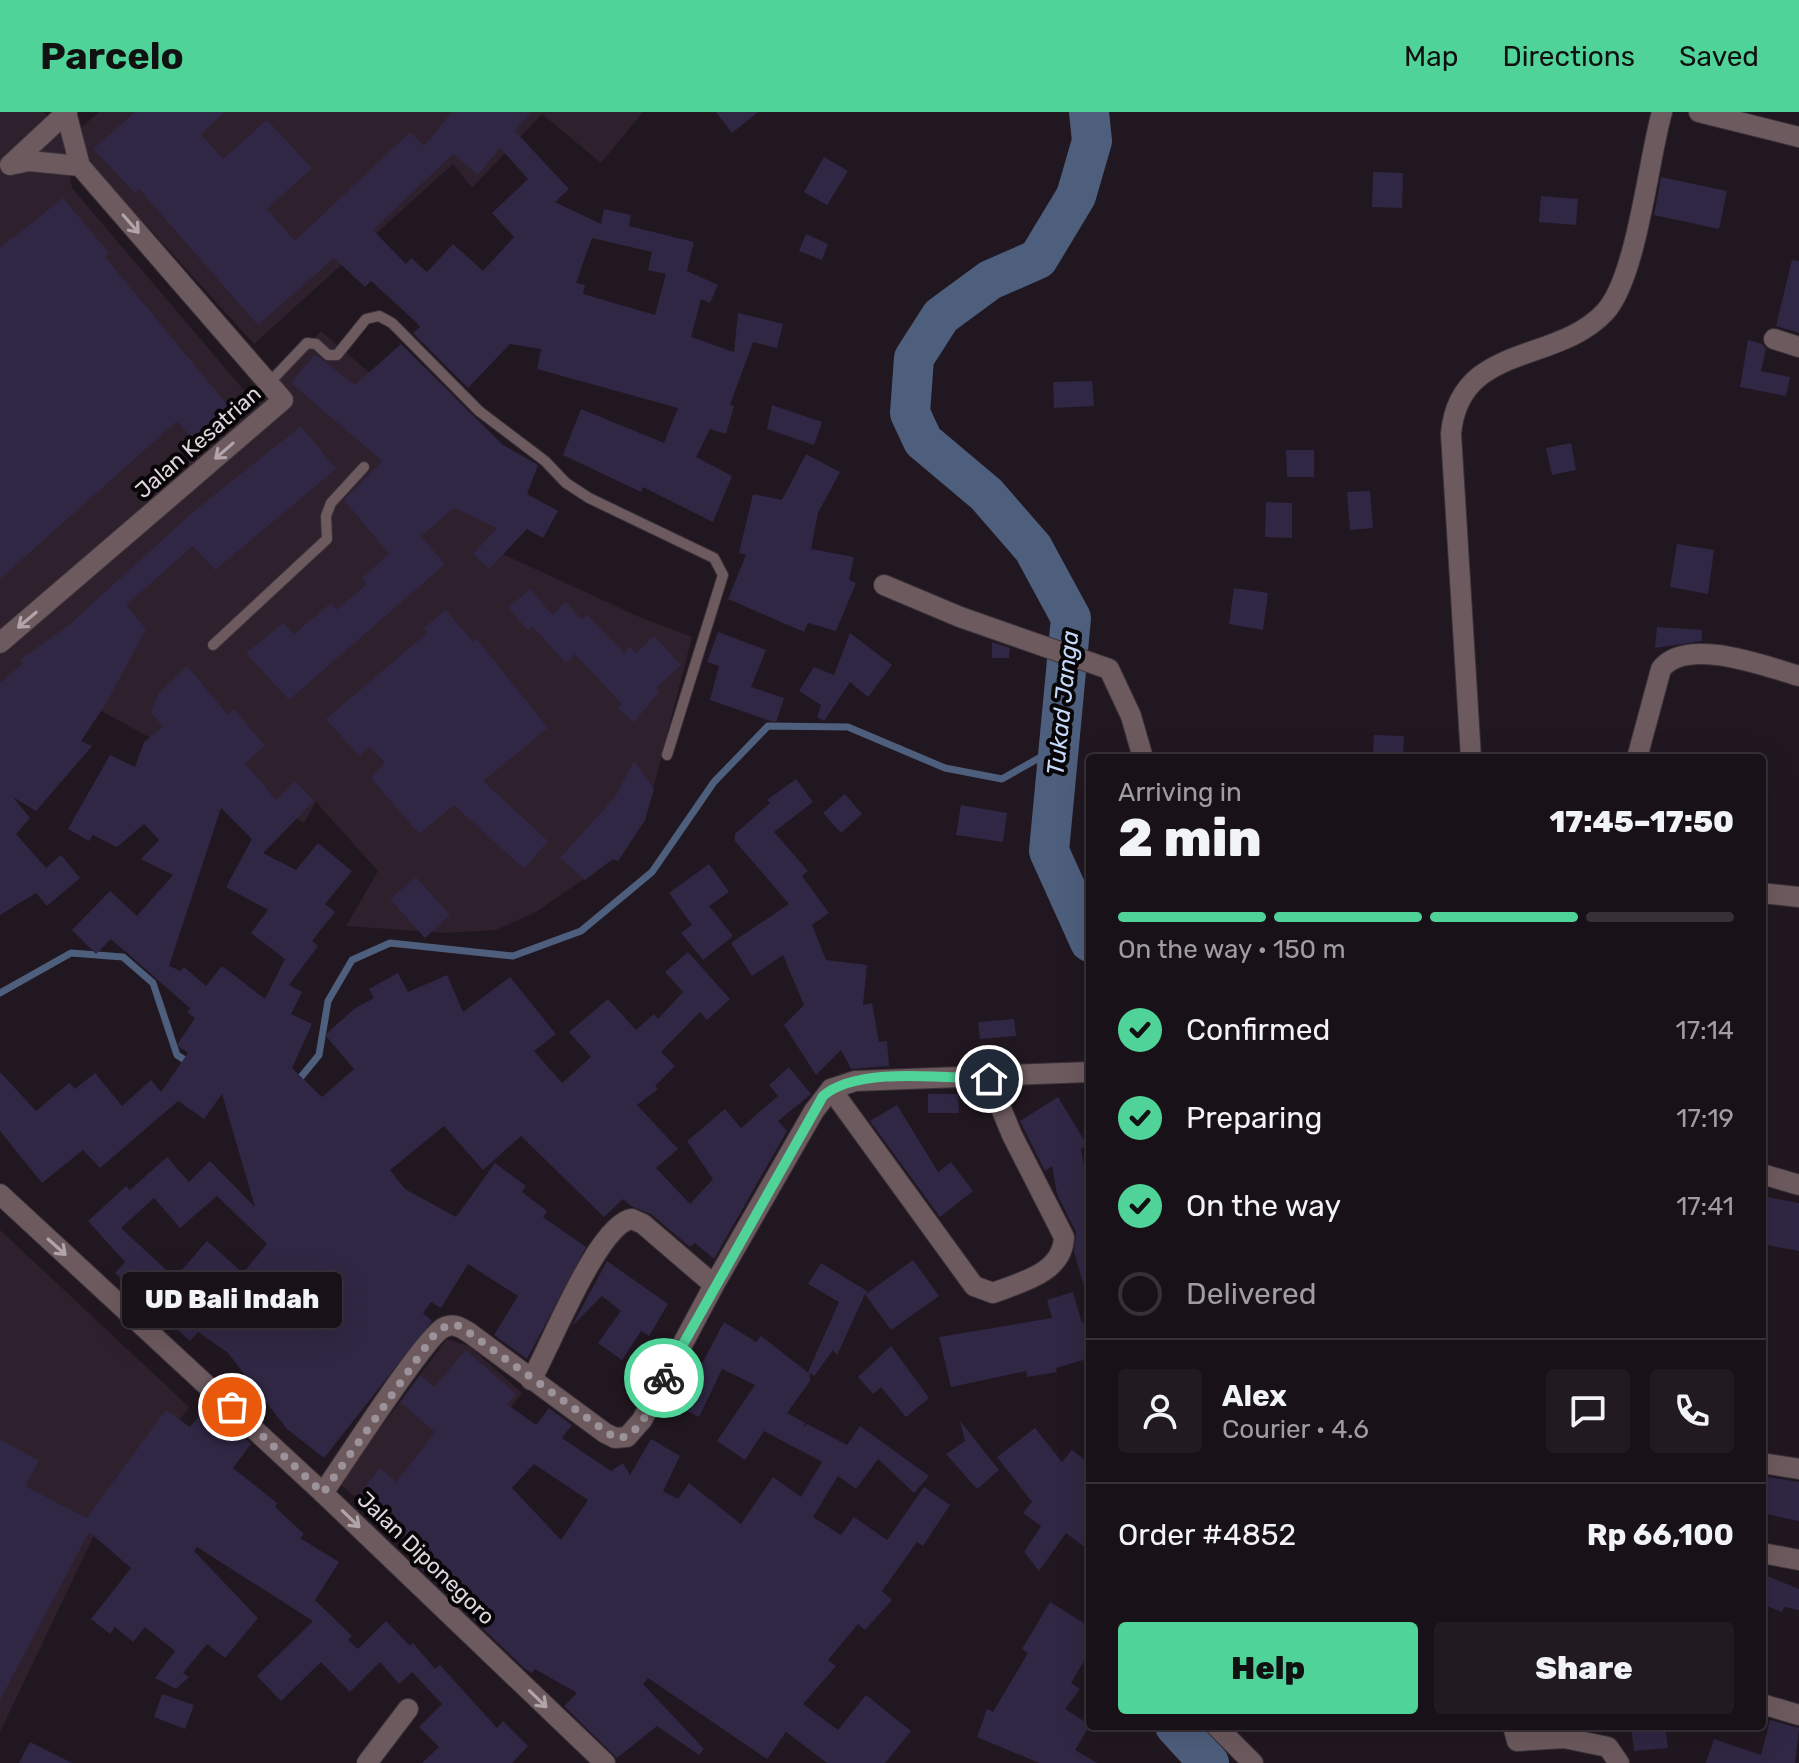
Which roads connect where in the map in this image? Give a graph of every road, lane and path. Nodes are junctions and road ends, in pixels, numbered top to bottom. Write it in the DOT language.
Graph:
graph roads {
  1 [pos="67,112"];
  2 [pos="1662,112"];
  3 [pos="1699,112"];
  4 [pos="1799,137"];
  5 [pos="80,166"];
  6 [pos="5,169"];
  7 [pos="1774,339"];
  8 [pos="1799,347"];
  9 [pos="269,383"];
  10 [pos="364,467"];
  11 [pos="884,585"];
  12 [pos="0,643"];
  13 [pos="213,645"];
  14 [pos="1799,676"];
  15 [pos="1142,754"];
  16 [pos="1471,754"];
  17 [pos="1638,754"];
  18 [pos="667,755"];
  19 [pos="1766,893"];
  20 [pos="1799,897"];
  21 [pos="1086,1072"];
  22 [pos="989,1079"];
  23 [pos="831,1089"];
  24 [pos="1766,1175"];
  25 [pos="1799,1185"];
  26 [pos="0,1194"];
  27 [pos="714,1285"];
  28 [pos="531,1380"];
  29 [pos="1766,1464"];
  30 [pos="1799,1469"];
  31 [pos="323,1493"];
  32 [pos="1766,1554"];
  33 [pos="1799,1560"];
  34 [pos="1766,1705"];
  35 [pos="408,1709"];
  36 [pos="1799,1715"];
  37 [pos="1220,1730"];
  38 [pos="1514,1730"];
  39 [pos="367,1763"];
  40 [pos="605,1763"];
  41 [pos="1253,1763"];
  42 [pos="1619,1763"];
  1 -- 5 [label="street"];
  1 -- 6 [label="street"];
  2 -- 16 [label="street"];
  3 -- 4 [label="street"];
  5 -- 6 [label="street"];
  5 -- 9 [label="street, Jalan Kesatrian, one-way"];
  7 -- 8 [label="street"];
  9 -- 12 [label="street, Jalan Kesatrian, one-way"];
  9 -- 18 [label="lane"];
  10 -- 13 [label="lane"];
  11 -- 15 [label="street"];
  14 -- 17 [label="street"];
  19 -- 20 [label="street"];
  21 -- 22 [label="street"];
  22 -- 23 [label="street"];
  22 -- 23 [label="street"];
  23 -- 27 [label="street"];
  24 -- 25 [label="street"];
  26 -- 31 [label="street, Jalan Diponegoro, one-way"];
  27 -- 28 [label="street"];
  27 -- 28 [label="street"];
  28 -- 31 [label="street"];
  29 -- 30 [label="street"];
  31 -- 40 [label="street, Jalan Diponegoro, one-way"];
  32 -- 33 [label="street"];
  34 -- 36 [label="street"];
  35 -- 39 [label="street"];
  37 -- 41 [label="street"];
  38 -- 42 [label="street"];
}
